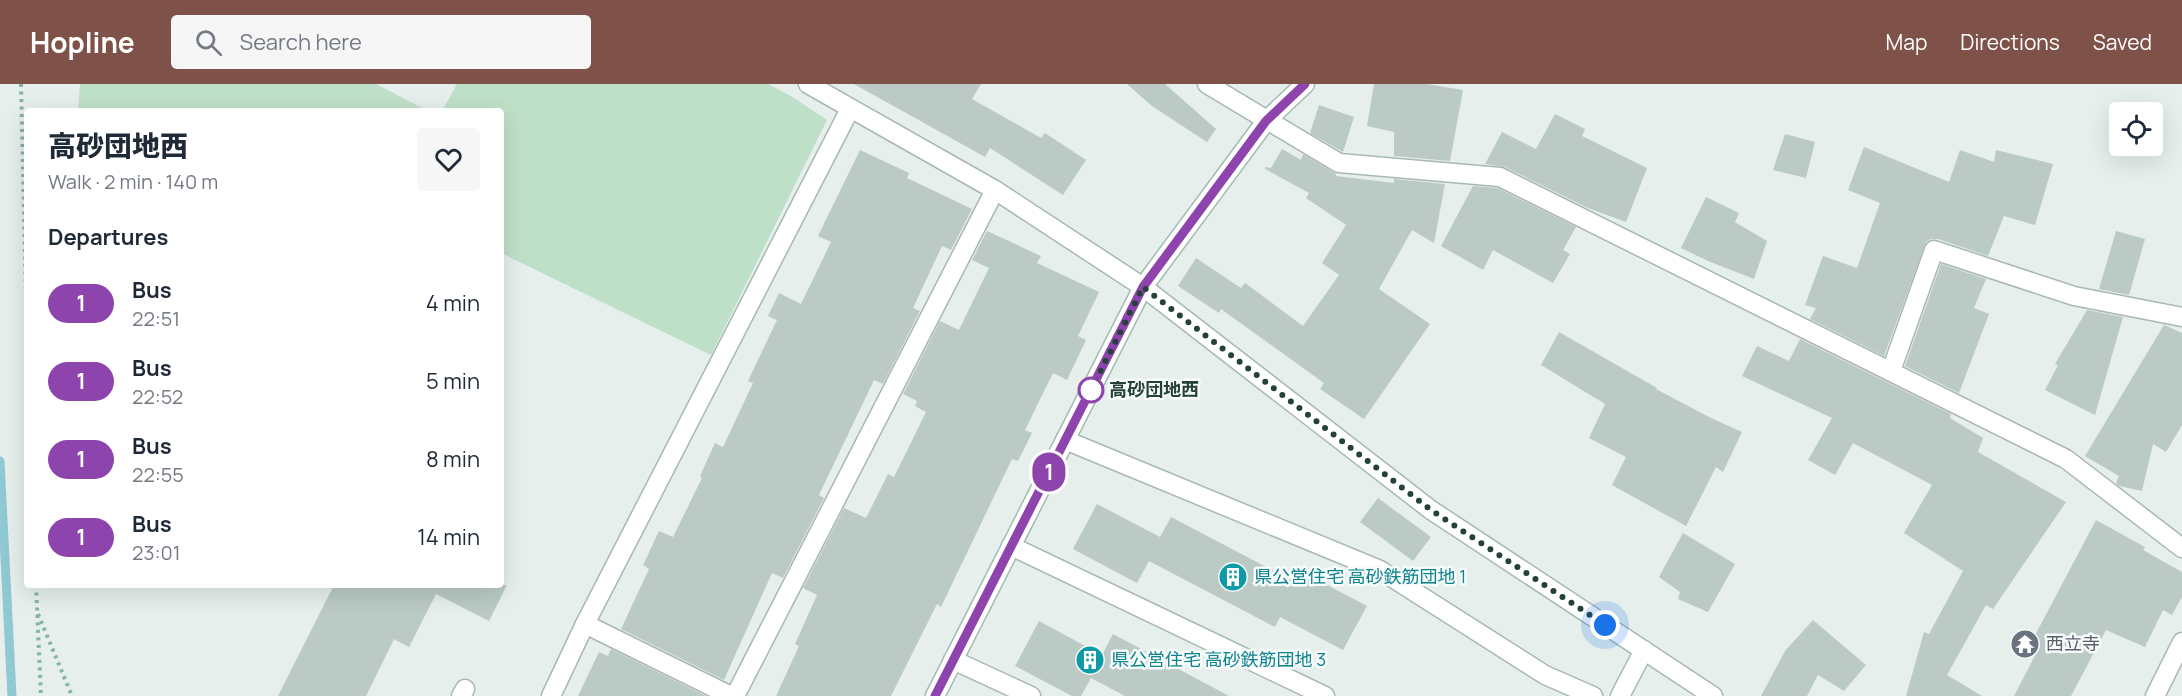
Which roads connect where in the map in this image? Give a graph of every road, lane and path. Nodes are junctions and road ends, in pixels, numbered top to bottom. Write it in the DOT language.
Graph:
graph roads {
  1 [pos="21,84"];
  2 [pos="808,84"];
  3 [pos="1207,84"];
  4 [pos="1305,84"];
  5 [pos="850,109"];
  6 [pos="1266,121"];
  7 [pos="995,190"];
  8 [pos="24,210"];
  9 [pos="1143,287"];
  10 [pos="2182,317"];
  11 [pos="1891,371"];
  12 [pos="1065,440"];
  13 [pos="1011,546"];
  14 [pos="2182,548"];
  15 [pos="36,588"];
  16 [pos="37,610"];
  17 [pos="585,624"];
  18 [pos="2182,642"];
  19 [pos="1644,650"];
  20 [pos="953,660"];
  21 [pos="41,696"];
  22 [pos="72,696"];
  23 [pos="551,696"];
  24 [pos="731,696"];
  25 [pos="735,696"];
  26 [pos="935,696"];
  27 [pos="1031,696"];
  28 [pos="1325,696"];
  29 [pos="1593,696"];
  30 [pos="1620,696"];
  31 [pos="1713,696"];
  32 [pos="2155,696"];
  1 -- 8 [label="path"];
  2 -- 5 [label="street"];
  3 -- 6 [label="street"];
  4 -- 6 [label="street"];
  5 -- 7 [label="street"];
  5 -- 17 [label="street"];
  6 -- 9 [label="street"];
  6 -- 11 [label="street"];
  7 -- 9 [label="street"];
  7 -- 25 [label="street"];
  9 -- 12 [label="street"];
  9 -- 19 [label="street"];
  10 -- 11 [label="street"];
  11 -- 14 [label="street"];
  12 -- 13 [label="street"];
  12 -- 29 [label="street"];
  13 -- 20 [label="street"];
  13 -- 28 [label="street"];
  15 -- 16 [label="path"];
  16 -- 21 [label="path"];
  16 -- 22 [label="path"];
  17 -- 23 [label="street"];
  17 -- 24 [label="street"];
  18 -- 32 [label="street"];
  19 -- 30 [label="street"];
  19 -- 31 [label="street"];
  20 -- 26 [label="street"];
  20 -- 27 [label="street"];
}
